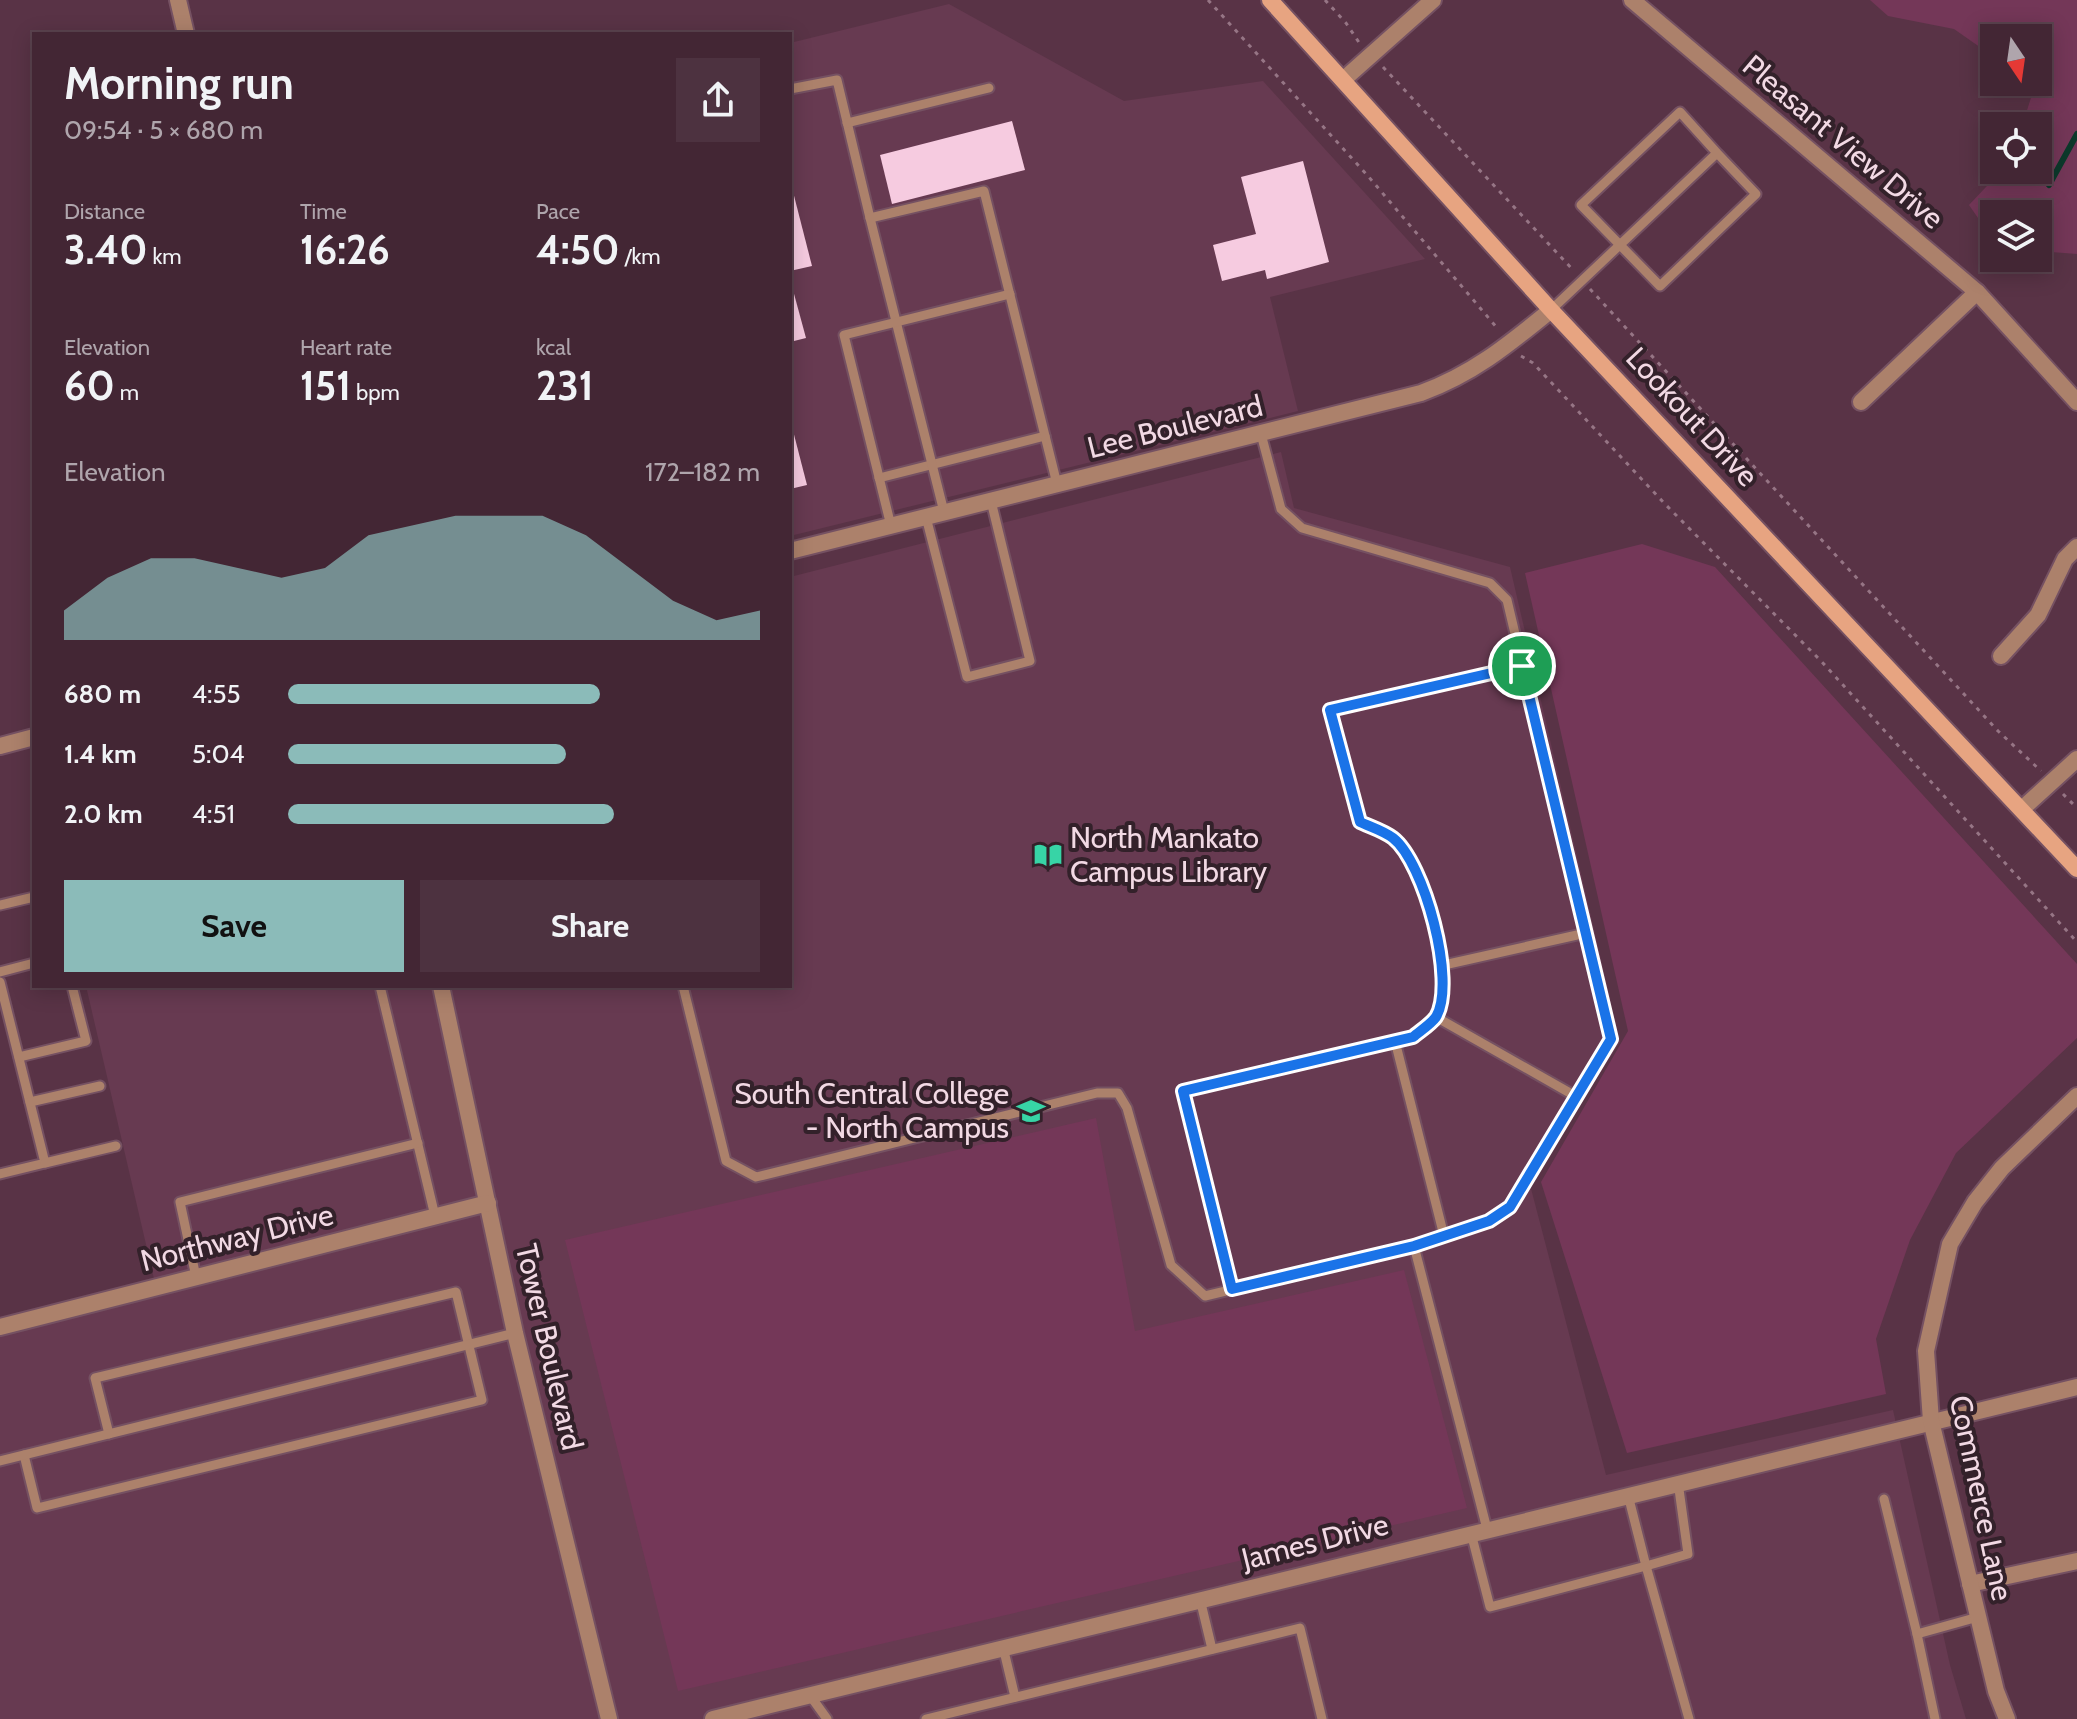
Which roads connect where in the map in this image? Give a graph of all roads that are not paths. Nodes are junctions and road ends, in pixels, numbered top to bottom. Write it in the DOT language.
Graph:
graph roads {
  1 [pos="178,0"];
  2 [pos="1270,0"];
  3 [pos="1433,0"];
  4 [pos="1632,0"];
  5 [pos="186,32"];
  6 [pos="1343,80"];
  7 [pos="989,88"];
  8 [pos="792,89"];
  9 [pos="847,123"];
  10 [pos="1717,153"];
  11 [pos="870,218"];
  12 [pos="1621,245"];
  13 [pos="1977,292"];
  14 [pos="1010,294"];
  15 [pos="1551,310"];
  16 [pos="896,322"];
  17 [pos="1861,402"];
  18 [pos="2077,402"];
  19 [pos="1261,434"];
  20 [pos="1045,436"];
  21 [pos="932,465"];
  22 [pos="879,478"];
  23 [pos="1057,484"];
  24 [pos="991,501"];
  25 [pos="944,512"];
  26 [pos="926,517"];
  27 [pos="891,526"];
  28 [pos="2077,547"];
  29 [pos="792,551"];
  30 [pos="2001,656"];
  31 [pos="1522,666"];
  32 [pos="32,738"];
  33 [pos="0,746"];
  34 [pos="2077,759"];
  35 [pos="2022,809"];
  36 [pos="2077,869"];
  37 [pos="32,897"];
  38 [pos="0,905"];
  39 [pos="1586,933"];
  40 [pos="32,964"];
  41 [pos="1444,965"];
  42 [pos="0,972"];
  43 [pos="0,982"];
  44 [pos="73,988"];
  45 [pos="380,988"];
  46 [pos="441,988"];
  47 [pos="683,988"];
  48 [pos="1436,1017"];
  49 [pos="1395,1041"];
  50 [pos="19,1057"];
  51 [pos="100,1086"];
  52 [pos="2077,1096"];
  53 [pos="1577,1097"];
  54 [pos="30,1102"];
  55 [pos="418,1143"];
  56 [pos="116,1146"];
  57 [pos="45,1163"];
  58 [pos="0,1174"];
  59 [pos="488,1203"];
  60 [pos="435,1216"];
  61 [pos="1444,1236"];
  62 [pos="1414,1246"];
  63 [pos="196,1277"];
  64 [pos="1232,1289"];
  65 [pos="0,1327"];
  66 [pos="515,1333"];
  67 [pos="469,1345"];
  68 [pos="2077,1387"];
  69 [pos="1931,1421"];
  70 [pos="109,1434"];
  71 [pos="24,1455"];
  72 [pos="0,1461"];
  73 [pos="1678,1482"];
  74 [pos="1628,1495"];
  75 [pos="1884,1499"];
  76 [pos="1479,1531"];
  77 [pos="2077,1561"];
  78 [pos="1646,1566"];
  79 [pos="1970,1584"];
  80 [pos="1200,1599"];
  81 [pos="1978,1617"];
  82 [pos="1917,1634"];
  83 [pos="1003,1647"];
  84 [pos="1212,1649"];
  85 [pos="809,1694"];
  86 [pos="1015,1697"];
  87 [pos="609,1719"];
  88 [pos="713,1719"];
  89 [pos="827,1719"];
  90 [pos="926,1719"];
  91 [pos="1322,1719"];
  92 [pos="1689,1719"];
  93 [pos="1935,1719"];
  94 [pos="2007,1719"];
  1 -- 5 [label="street"];
  2 -- 6 [label="main road, Lookout Drive"];
  3 -- 6 [label="street"];
  4 -- 13 [label="street, Pleasant View Drive"];
  6 -- 15 [label="main road, Lookout Drive"];
  7 -- 9 [label="lane"];
  8 -- 9 [label="lane"];
  9 -- 11 [label="lane"];
  10 -- 12 [label="lane"];
  10 -- 12 [label="lane"];
  10 -- 12 [label="lane"];
  11 -- 14 [label="lane"];
  11 -- 16 [label="lane"];
  12 -- 15 [label="lane"];
  13 -- 17 [label="street"];
  13 -- 18 [label="street, Pleasant View Drive"];
  14 -- 16 [label="lane"];
  14 -- 20 [label="lane"];
  15 -- 19 [label="street, Lee Boulevard"];
  15 -- 35 [label="main road, Lookout Drive"];
  16 -- 21 [label="lane"];
  16 -- 22 [label="lane"];
  19 -- 23 [label="street, Lee Boulevard"];
  19 -- 31 [label="lane"];
  20 -- 21 [label="lane"];
  20 -- 23 [label="lane"];
  21 -- 22 [label="lane"];
  21 -- 25 [label="lane"];
  22 -- 27 [label="lane"];
  23 -- 24 [label="street, Lee Boulevard"];
  24 -- 25 [label="street, Lee Boulevard"];
  24 -- 26 [label="lane"];
  25 -- 26 [label="street, Lee Boulevard"];
  26 -- 27 [label="street, Lee Boulevard"];
  27 -- 29 [label="street, Lee Boulevard"];
  28 -- 30 [label="street"];
  31 -- 39 [label="lane"];
  31 -- 41 [label="lane"];
  32 -- 33 [label="street"];
  34 -- 35 [label="street"];
  35 -- 36 [label="main road, Lookout Drive"];
  37 -- 38 [label="lane"];
  39 -- 41 [label="lane"];
  39 -- 53 [label="lane"];
  40 -- 42 [label="lane"];
  41 -- 48 [label="lane"];
  43 -- 50 [label="lane"];
  44 -- 50 [label="lane"];
  45 -- 55 [label="lane"];
  46 -- 59 [label="street, Tower Boulevard"];
  47 -- 64 [label="lane"];
  48 -- 49 [label="lane"];
  48 -- 53 [label="lane"];
  49 -- 61 [label="lane"];
  49 -- 64 [label="lane"];
  50 -- 54 [label="lane"];
  51 -- 54 [label="lane"];
  52 -- 69 [label="street, Commerce Lane"];
  53 -- 61 [label="lane"];
  54 -- 57 [label="lane"];
  55 -- 60 [label="lane"];
  55 -- 63 [label="lane"];
  56 -- 57 [label="lane"];
  57 -- 58 [label="lane"];
  59 -- 60 [label="street, Northway Drive"];
  59 -- 66 [label="street, Tower Boulevard"];
  60 -- 63 [label="street, Northway Drive"];
  61 -- 62 [label="lane"];
  62 -- 64 [label="lane"];
  62 -- 76 [label="lane"];
  63 -- 65 [label="street, Northway Drive"];
  66 -- 67 [label="lane"];
  66 -- 87 [label="street, Tower Boulevard"];
  67 -- 70 [label="lane"];
  67 -- 70 [label="lane"];
  67 -- 71 [label="lane"];
  68 -- 69 [label="street, James Drive"];
  69 -- 73 [label="street, James Drive"];
  69 -- 79 [label="street, Commerce Lane"];
  70 -- 71 [label="lane"];
  71 -- 72 [label="lane"];
  73 -- 74 [label="street, James Drive"];
  73 -- 78 [label="lane"];
  74 -- 76 [label="street, James Drive"];
  74 -- 78 [label="lane"];
  75 -- 82 [label="lane"];
  76 -- 78 [label="lane"];
  76 -- 80 [label="street, James Drive"];
  77 -- 79 [label="street"];
  78 -- 92 [label="lane"];
  79 -- 81 [label="street, Commerce Lane"];
  80 -- 83 [label="street, James Drive"];
  80 -- 84 [label="lane"];
  81 -- 82 [label="lane"];
  81 -- 94 [label="street, Commerce Lane"];
  82 -- 93 [label="lane"];
  83 -- 85 [label="street, James Drive"];
  83 -- 86 [label="lane"];
  84 -- 86 [label="lane"];
  84 -- 91 [label="lane"];
  85 -- 88 [label="street, James Drive"];
  85 -- 89 [label="lane"];
  86 -- 90 [label="lane"];
}
